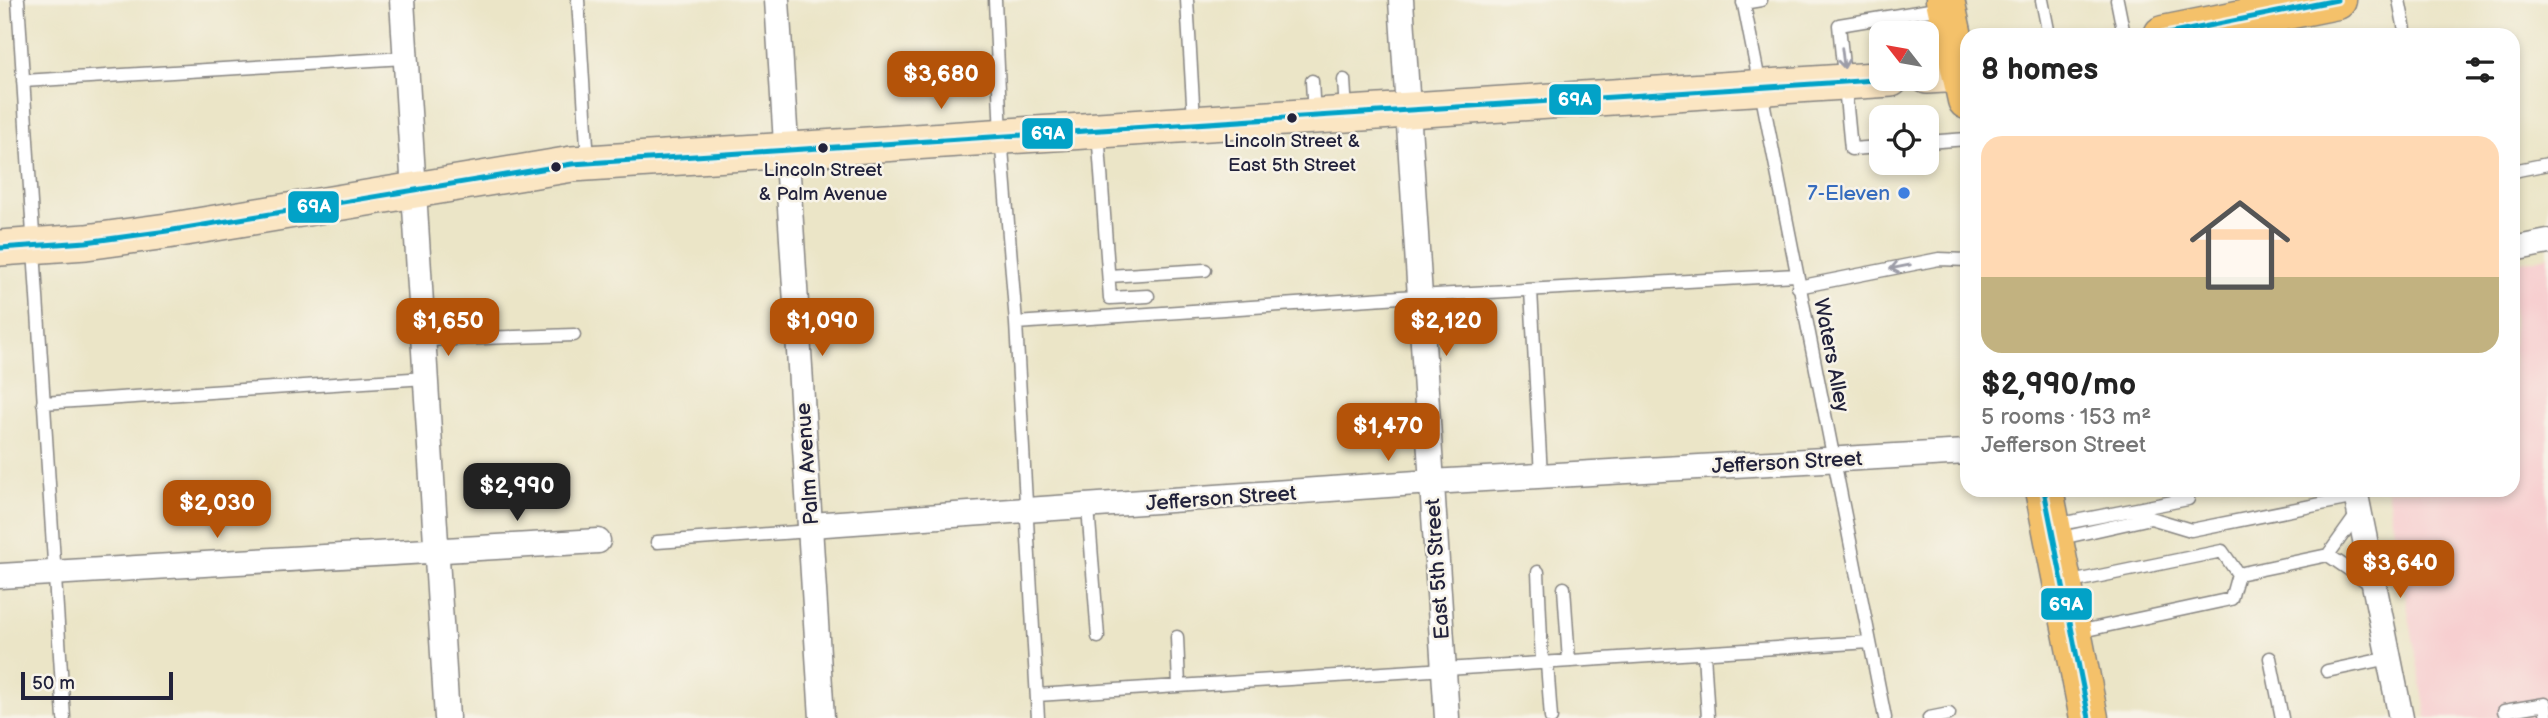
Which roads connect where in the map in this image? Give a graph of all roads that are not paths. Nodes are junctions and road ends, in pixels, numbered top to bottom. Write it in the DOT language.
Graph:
graph roads {
  1 [pos="18,0"];
  2 [pos="402,0"];
  3 [pos="578,0"];
  4 [pos="776,0"];
  5 [pos="995,0"];
  6 [pos="1187,0"];
  7 [pos="1401,0"];
  8 [pos="1761,0"];
  9 [pos="2042,0"];
  10 [pos="2117,0"];
  11 [pos="2337,0"];
  12 [pos="2399,0"];
  13 [pos="1743,1"];
  14 [pos="1945,4"];
  15 [pos="2266,16"];
  16 [pos="2048,28"];
  17 [pos="2123,28"];
  18 [pos="2201,28"];
  19 [pos="2405,28"];
  20 [pos="405,58"];
  21 [pos="1344,80"];
  22 [pos="1869,80"];
  23 [pos="23,81"];
  24 [pos="1312,81"];
  25 [pos="1956,81"];
  26 [pos="1846,82"];
  27 [pos="1759,87"];
  28 [pos="1408,112"];
  29 [pos="1330,116"];
  30 [pos="1195,124"];
  31 [pos="1098,131"];
  32 [pos="1001,136"];
  33 [pos="1960,140"];
  34 [pos="1939,141"];
  35 [pos="1869,148"];
  36 [pos="786,149"];
  37 [pos="588,163"];
  38 [pos="2548,164"];
  39 [pos="2520,170"];
  40 [pos="414,190"];
  41 [pos="2548,242"];
  42 [pos="17,247"];
  43 [pos="2520,248"];
  44 [pos="1960,260"];
  45 [pos="1205,270"];
  46 [pos="1109,275"];
  47 [pos="1797,281"];
  48 [pos="1531,290"];
  49 [pos="1148,296"];
  50 [pos="1419,296"];
  51 [pos="1016,323"];
  52 [pos="574,335"];
  53 [pos="424,340"];
  54 [pos="426,378"];
  55 [pos="43,403"];
  56 [pos="1960,452"];
  57 [pos="1832,459"];
  58 [pos="1541,476"];
  59 [pos="1431,482"];
  60 [pos="2188,497"];
  61 [pos="2357,500"];
  62 [pos="1088,507"];
  63 [pos="1026,512"];
  64 [pos="2050,518"];
  65 [pos="811,528"];
  66 [pos="598,541"];
  67 [pos="657,542"];
  68 [pos="438,551"];
  69 [pos="2328,555"];
  70 [pos="55,572"];
  71 [pos="1538,572"];
  72 [pos="2238,574"];
  73 [pos="0,576"];
  74 [pos="2063,584"];
  75 [pos="2374,586"];
  76 [pos="1564,588"];
  77 [pos="2072,632"];
  78 [pos="1177,636"];
  79 [pos="1098,637"];
  80 [pos="1870,642"];
  81 [pos="1704,653"];
  82 [pos="2270,658"];
  83 [pos="2389,658"];
  84 [pos="1569,661"];
  85 [pos="1545,663"];
  86 [pos="1444,670"];
  87 [pos="2327,671"];
  88 [pos="1179,686"];
  89 [pos="1037,695"];
  90 [pos="2504,711"];
  91 [pos="1949,714"];
  92 [pos="64,718"];
  93 [pos="447,718"];
  94 [pos="822,718"];
  95 [pos="1038,718"];
  96 [pos="1447,718"];
  97 [pos="1551,718"];
  98 [pos="1708,718"];
  99 [pos="1885,718"];
  100 [pos="1929,718"];
  101 [pos="2089,718"];
  102 [pos="2282,718"];
  103 [pos="2401,718"];
  104 [pos="2547,718"];
  1 -- 23 [label="lane"];
  2 -- 20 [label="street"];
  3 -- 37 [label="lane"];
  4 -- 36 [label="street, Palm Avenue"];
  5 -- 32 [label="lane"];
  6 -- 30 [label="lane"];
  7 -- 28 [label="street, East 5th Street"];
  8 -- 13 [label="lane"];
  9 -- 16 [label="lane"];
  10 -- 17 [label="lane"];
  11 -- 15 [label="main road"];
  12 -- 19 [label="lane"];
  13 -- 27 [label="lane, Waters Alley"];
  14 -- 25 [label="main road"];
  14 -- 26 [label="lane, one-way"];
  15 -- 18 [label="main road"];
  20 -- 23 [label="lane"];
  20 -- 40 [label="street"];
  21 -- 29 [label="lane"];
  22 -- 26 [label="street"];
  23 -- 42 [label="lane"];
  24 -- 29 [label="lane"];
  26 -- 27 [label="street"];
  26 -- 35 [label="lane"];
  27 -- 28 [label="street"];
  27 -- 47 [label="lane, Waters Alley"];
  28 -- 29 [label="street"];
  28 -- 50 [label="street, East 5th Street"];
  29 -- 30 [label="street"];
  30 -- 31 [label="street"];
  31 -- 32 [label="street"];
  31 -- 46 [label="lane"];
  32 -- 36 [label="street"];
  32 -- 51 [label="lane"];
  33 -- 34 [label="lane"];
  36 -- 37 [label="street"];
  36 -- 65 [label="street, Palm Avenue"];
  37 -- 40 [label="street"];
  38 -- 39 [label="lane"];
  40 -- 42 [label="street"];
  40 -- 53 [label="street"];
  41 -- 43 [label="street"];
  42 -- 55 [label="lane"];
  44 -- 47 [label="lane, one-way"];
  45 -- 46 [label="lane"];
  46 -- 49 [label="lane"];
  47 -- 48 [label="lane"];
  47 -- 57 [label="lane, Waters Alley"];
  48 -- 50 [label="lane"];
  48 -- 58 [label="lane"];
  50 -- 51 [label="lane"];
  50 -- 59 [label="street, East 5th Street"];
  51 -- 63 [label="lane"];
  52 -- 53 [label="lane"];
  53 -- 54 [label="street"];
  54 -- 55 [label="lane"];
  54 -- 68 [label="street"];
  55 -- 70 [label="lane"];
  56 -- 57 [label="street, Jefferson Street"];
  57 -- 58 [label="street, Jefferson Street"];
  57 -- 80 [label="lane, Waters Alley"];
  58 -- 59 [label="street, Jefferson Street"];
  59 -- 62 [label="street, Jefferson Street"];
  59 -- 86 [label="street, East 5th Street"];
  60 -- 64 [label="lane"];
  61 -- 64 [label="lane"];
  61 -- 69 [label="lane"];
  61 -- 75 [label="street"];
  62 -- 63 [label="street, Jefferson Street"];
  62 -- 79 [label="lane"];
  63 -- 65 [label="street, Jefferson Street"];
  63 -- 89 [label="lane"];
  64 -- 74 [label="main road"];
  65 -- 67 [label="lane"];
  65 -- 94 [label="street, Palm Avenue"];
  66 -- 68 [label="street"];
  68 -- 70 [label="street"];
  68 -- 93 [label="street"];
  69 -- 72 [label="lane"];
  69 -- 75 [label="lane"];
  70 -- 73 [label="street"];
  70 -- 92 [label="lane"];
  71 -- 85 [label="lane"];
  72 -- 74 [label="lane"];
  72 -- 77 [label="lane"];
  74 -- 77 [label="main road"];
  75 -- 83 [label="street"];
  76 -- 84 [label="lane"];
  77 -- 101 [label="main road"];
  78 -- 88 [label="lane"];
  80 -- 81 [label="lane"];
  80 -- 99 [label="lane, Waters Alley"];
  81 -- 84 [label="lane"];
  81 -- 98 [label="lane"];
  82 -- 102 [label="lane"];
  83 -- 87 [label="lane"];
  83 -- 103 [label="street"];
  84 -- 85 [label="lane"];
  85 -- 86 [label="lane"];
  85 -- 97 [label="lane"];
  86 -- 88 [label="lane"];
  86 -- 96 [label="street, East 5th Street"];
  88 -- 89 [label="lane"];
  89 -- 95 [label="lane"];
  90 -- 104 [label="lane"];
  91 -- 100 [label="lane"];
}
